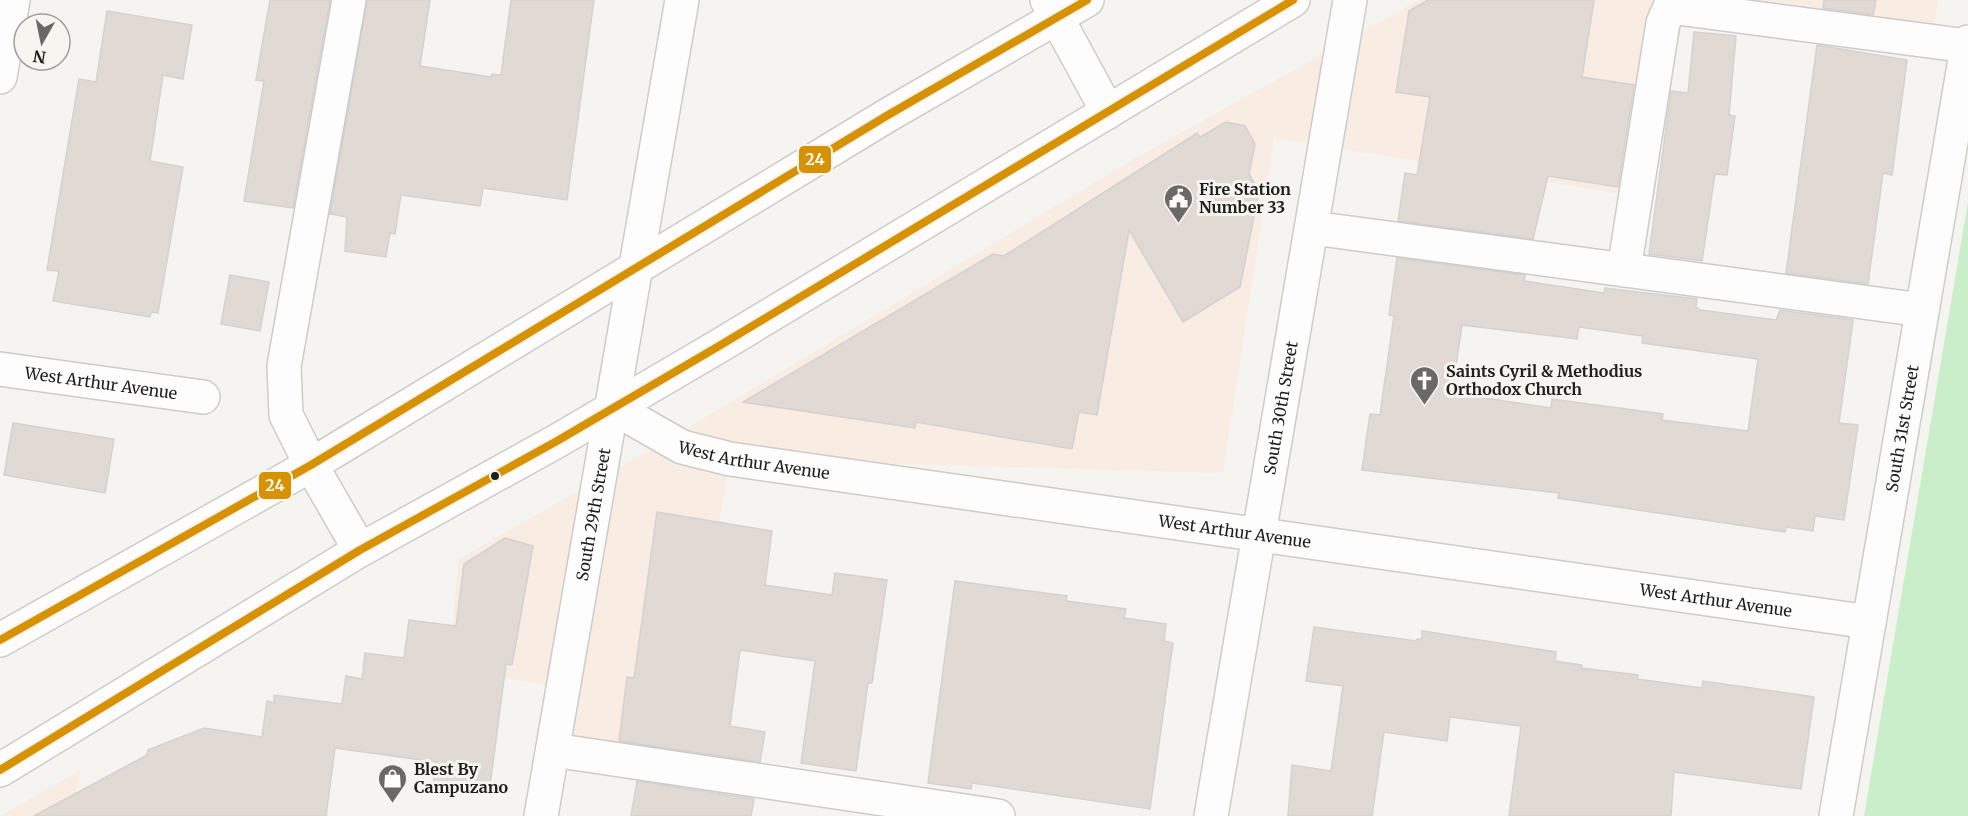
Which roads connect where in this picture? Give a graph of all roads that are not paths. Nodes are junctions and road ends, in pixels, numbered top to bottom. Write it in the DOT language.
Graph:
graph roads {
  1 [pos="13,0"];
  2 [pos="349,0"];
  3 [pos="682,0"];
  4 [pos="1087,0"];
  5 [pos="1293,0"];
  6 [pos="1350,0"];
  7 [pos="1052,9"];
  8 [pos="1968,44"];
  9 [pos="0,77"];
  10 [pos="1108,112"];
  11 [pos="1313,228"];
  12 [pos="638,267"];
  13 [pos="1624,270"];
  14 [pos="1922,310"];
  15 [pos="0,369"];
  16 [pos="203,397"];
  17 [pos="612,407"];
  18 [pos="311,465"];
  19 [pos="1259,536"];
  20 [pos="360,550"];
  21 [pos="1869,622"];
  22 [pos="0,640"];
  23 [pos="553,750"];
  24 [pos="0,770"];
  25 [pos="877,807"];
  26 [pos="541,816"];
  27 [pos="998,816"];
  28 [pos="1211,816"];
  29 [pos="1836,816"];
  1 -- 9 [label="street"];
  2 -- 18 [label="street"];
  3 -- 12 [label="street, South 29th Street"];
  4 -- 7 [label="street"];
  5 -- 10 [label="street"];
  6 -- 11 [label="street, South 30th Street"];
  7 -- 10 [label="street"];
  7 -- 12 [label="street"];
  8 -- 13 [label="street"];
  8 -- 14 [label="street, South 31st Street"];
  10 -- 17 [label="street"];
  11 -- 13 [label="street"];
  11 -- 19 [label="street, South 30th Street"];
  12 -- 17 [label="street, South 29th Street"];
  12 -- 18 [label="street"];
  13 -- 14 [label="street"];
  14 -- 21 [label="street, South 31st Street"];
  15 -- 16 [label="street, West Arthur Avenue"];
  17 -- 19 [label="street, West Arthur Avenue"];
  17 -- 20 [label="street"];
  17 -- 23 [label="street, South 29th Street"];
  18 -- 20 [label="street"];
  18 -- 22 [label="street"];
  19 -- 21 [label="street, West Arthur Avenue"];
  19 -- 28 [label="street, South 30th Street"];
  20 -- 24 [label="street"];
  21 -- 29 [label="street, South 31st Street"];
  23 -- 25 [label="street"];
  23 -- 26 [label="street, South 29th Street"];
  25 -- 27 [label="street"];
}
